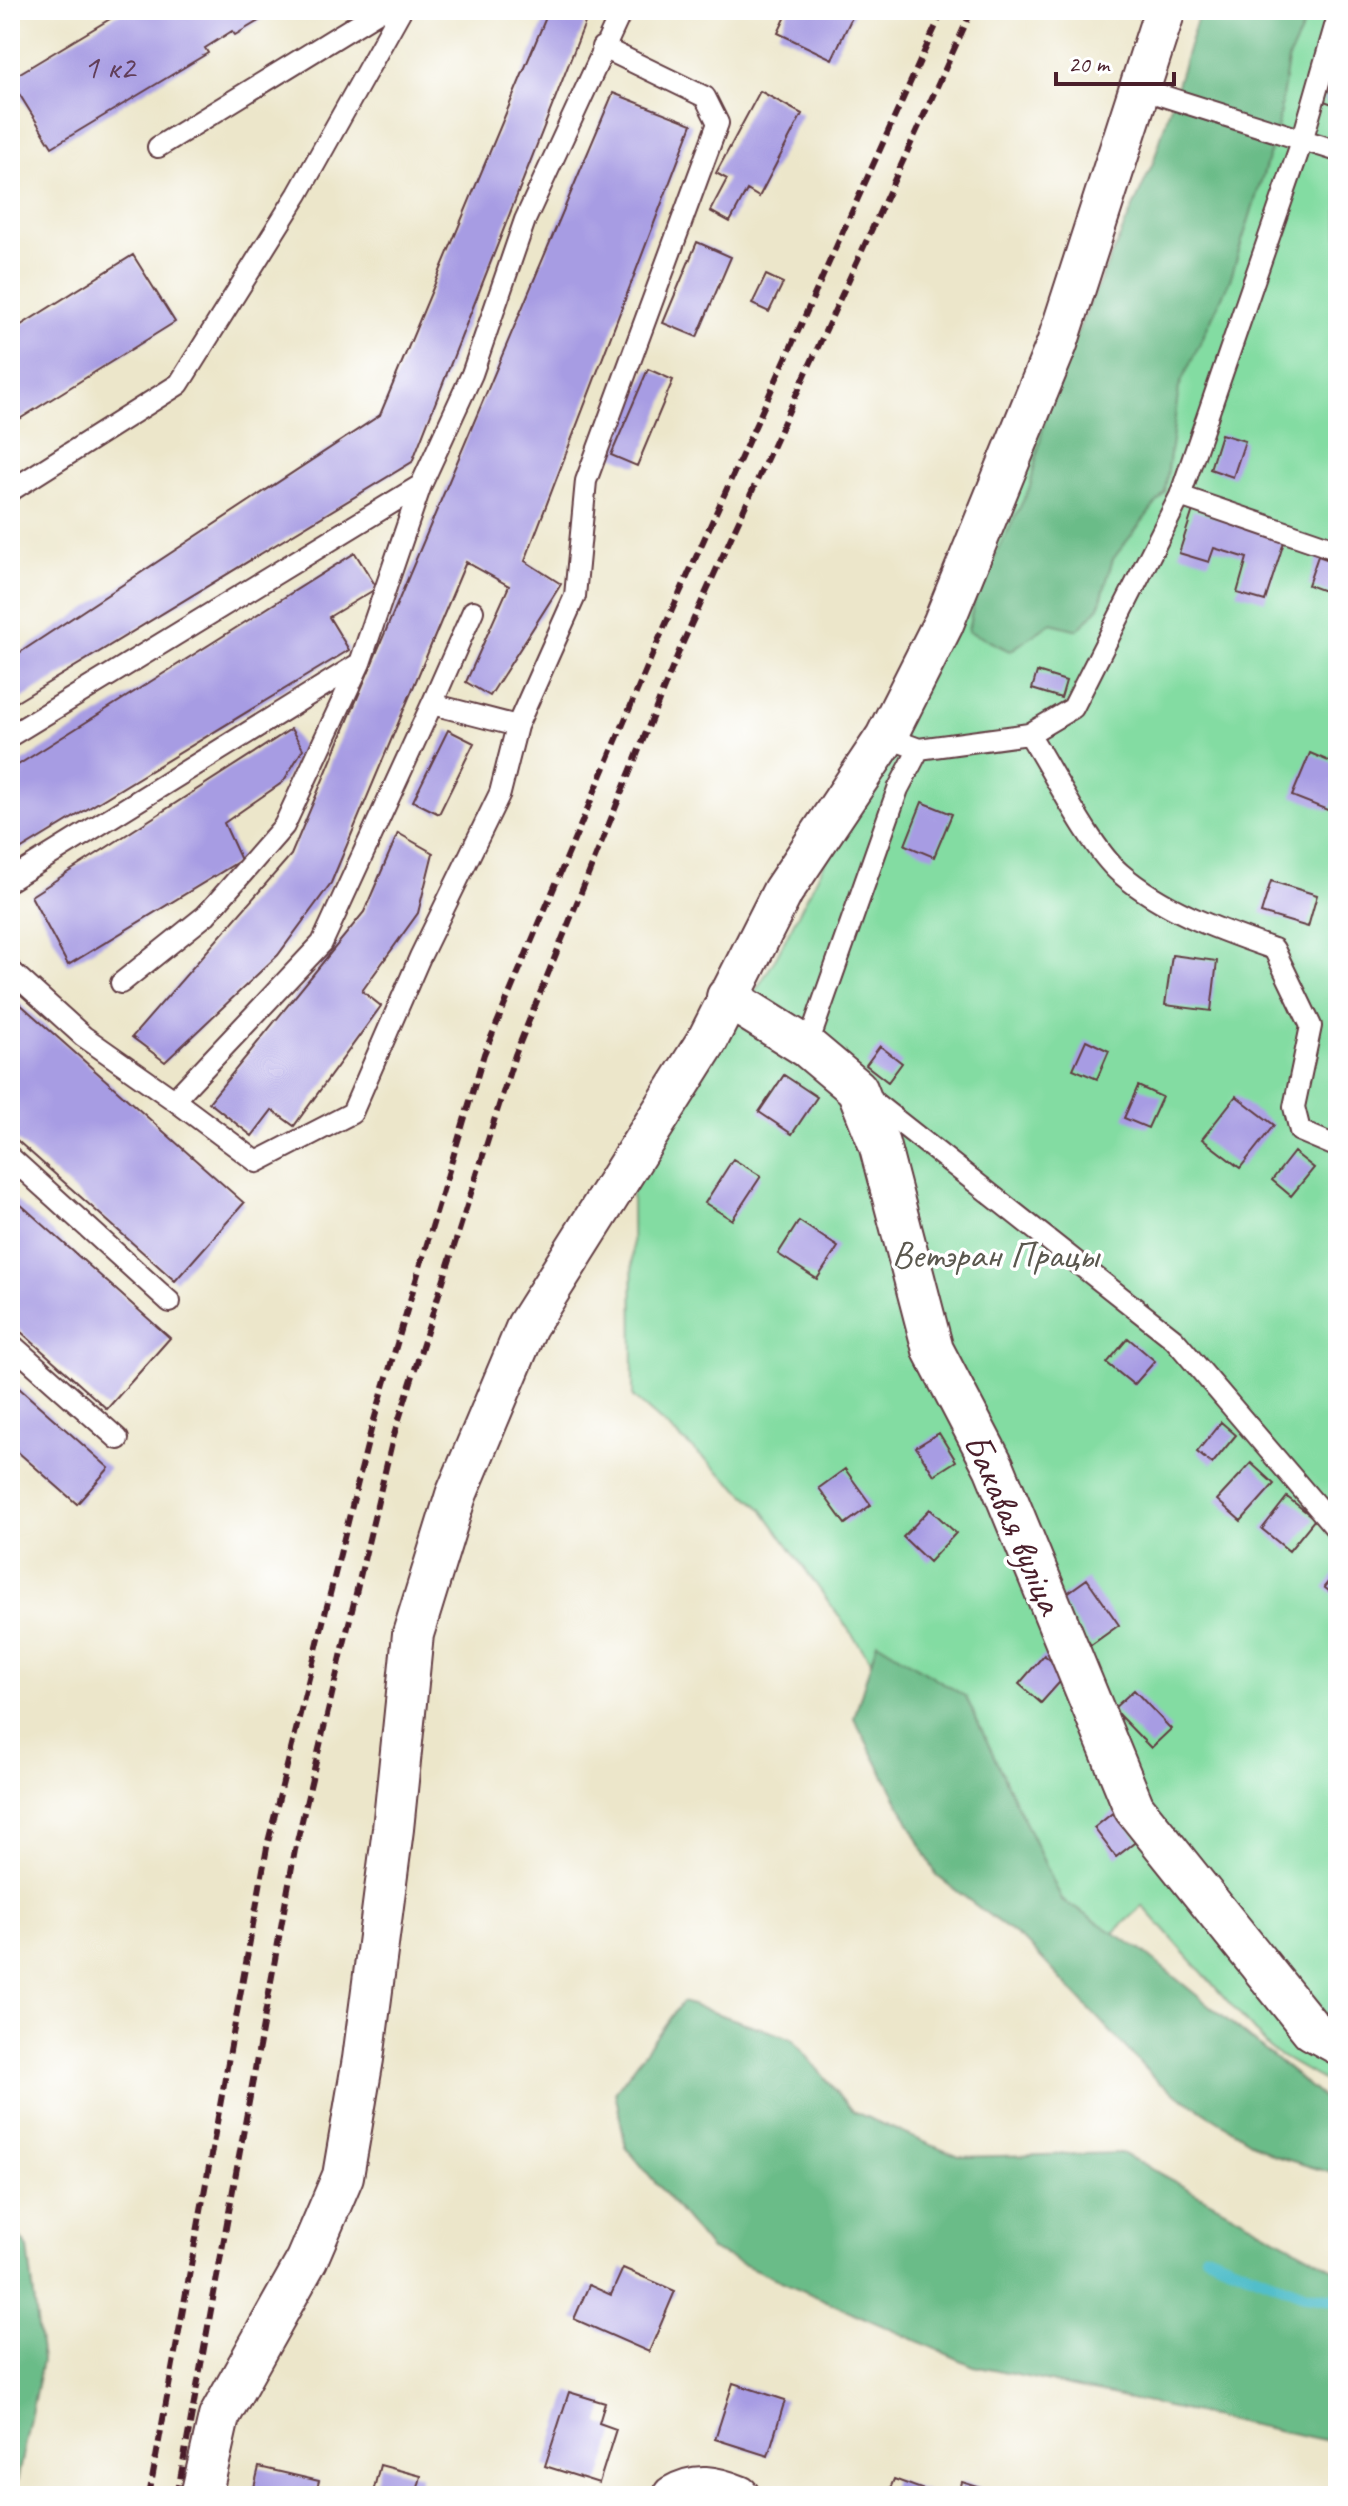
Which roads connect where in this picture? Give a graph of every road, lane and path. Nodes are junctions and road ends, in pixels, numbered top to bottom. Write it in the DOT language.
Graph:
graph roads {
  1 [pos="381,10"];
  2 [pos="401,10"];
  3 [pos="622,10"];
  4 [pos="1165,10"];
  5 [pos="1338,16"];
  6 [pos="602,47"];
  7 [pos="1138,88"];
  8 [pos="1302,141"];
  9 [pos="158,147"];
  10 [pos="1338,151"];
  11 [pos="421,485"];
  12 [pos="10,491"];
  13 [pos="1180,496"];
  14 [pos="1338,550"];
  15 [pos="473,611"];
  16 [pos="360,663"];
  17 [pos="432,704"];
  18 [pos="517,726"];
  19 [pos="1029,734"];
  20 [pos="10,736"];
  21 [pos="903,743"];
  22 [pos="10,880"];
  23 [pos="10,970"];
  24 [pos="121,983"];
  25 [pos="727,997"];
  26 [pos="807,1047"];
  27 [pos="857,1089"];
  28 [pos="174,1100"];
  29 [pos="1338,1147"];
  30 [pos="10,1157"];
  31 [pos="170,1302"];
  32 [pos="10,1343"];
  33 [pos="118,1439"];
  34 [pos="1338,1531"];
  35 [pos="1338,2044"];
  36 [pos="680,2492"];
  37 [pos="201,2496"];
  38 [pos="739,2496"];
  1 -- 9 [label="lane"];
  2 -- 12 [label="lane"];
  3 -- 6 [label="lane"];
  4 -- 7 [label="street"];
  5 -- 8 [label="lane"];
  6 -- 11 [label="lane"];
  6 -- 18 [label="lane"];
  7 -- 8 [label="lane"];
  7 -- 21 [label="street"];
  8 -- 10 [label="lane"];
  8 -- 13 [label="lane"];
  11 -- 16 [label="lane"];
  11 -- 20 [label="lane"];
  13 -- 14 [label="lane"];
  13 -- 19 [label="lane"];
  15 -- 17 [label="lane"];
  16 -- 22 [label="lane"];
  16 -- 24 [label="lane"];
  17 -- 18 [label="lane"];
  17 -- 28 [label="lane"];
  18 -- 28 [label="lane"];
  19 -- 21 [label="lane"];
  19 -- 29 [label="lane"];
  21 -- 25 [label="street"];
  21 -- 26 [label="lane"];
  23 -- 28 [label="lane"];
  25 -- 26 [label="street, Бакавая вуліца"];
  25 -- 37 [label="street"];
  26 -- 27 [label="street, Бакавая вуліца"];
  27 -- 34 [label="lane"];
  27 -- 35 [label="street, Бакавая вуліца"];
  30 -- 31 [label="lane"];
  32 -- 33 [label="lane"];
  36 -- 38 [label="street"];
}
